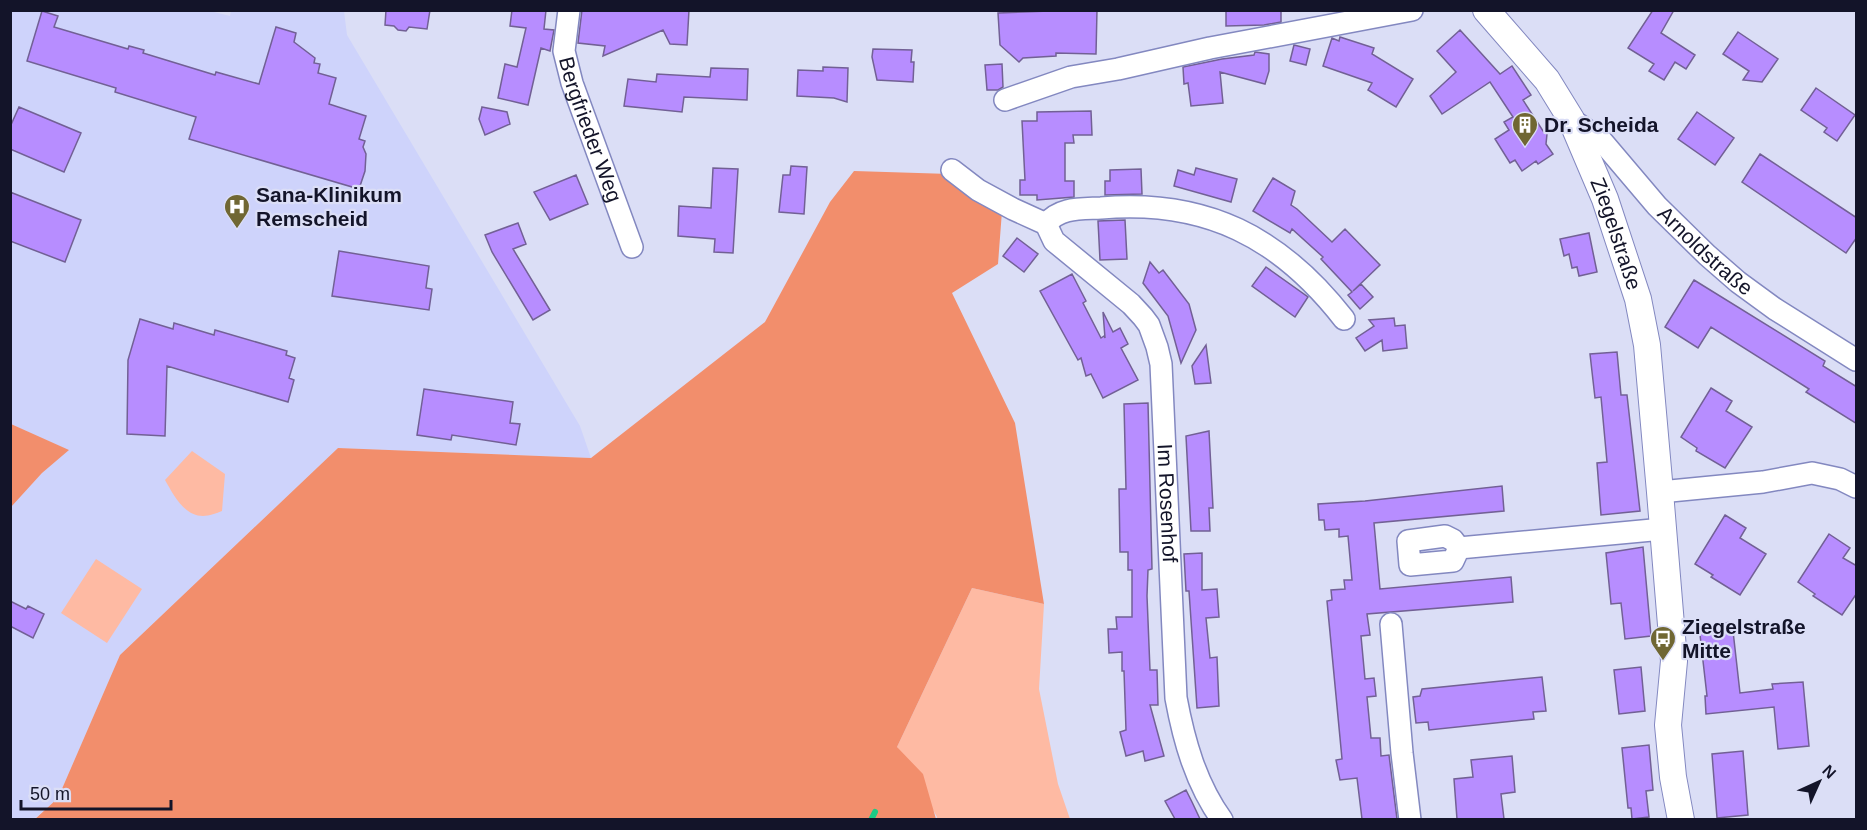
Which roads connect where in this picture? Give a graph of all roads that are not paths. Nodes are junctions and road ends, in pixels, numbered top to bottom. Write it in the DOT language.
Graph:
graph roads {
  1 [pos="569,10"];
  2 [pos="1412,10"];
  3 [pos="1486,10"];
  4 [pos="1005,100"];
  5 [pos="1571,119"];
  6 [pos="952,170"];
  7 [pos="1046,224"];
  8 [pos="632,248"];
  9 [pos="1344,319"];
  10 [pos="1857,360"];
  11 [pos="1857,488"];
  12 [pos="1660,492"];
  13 [pos="1663,529"];
  14 [pos="1459,548"];
  15 [pos="1391,624"];
  16 [pos="1222,819"];
  17 [pos="1410,819"];
  18 [pos="1681,819"];
  1 -- 8 [label="street, Bergfrieder Weg"];
  2 -- 4 [label="street"];
  3 -- 5 [label="street, Ziegelstraße"];
  5 -- 10 [label="street, Arnoldstraße"];
  5 -- 12 [label="street, Ziegelstraße"];
  6 -- 7 [label="street"];
  7 -- 9 [label="street"];
  7 -- 16 [label="street, Im Rosenhof"];
  11 -- 12 [label="street"];
  12 -- 13 [label="street, Ziegelstraße"];
  13 -- 14 [label="street"];
  13 -- 18 [label="street, Ziegelstraße"];
  15 -- 17 [label="street"];
}
